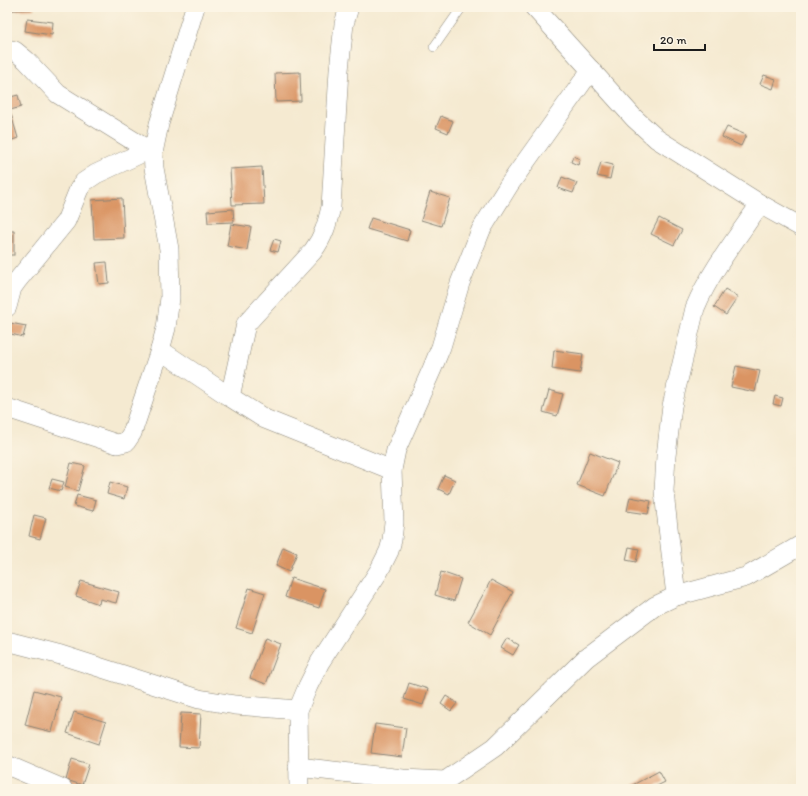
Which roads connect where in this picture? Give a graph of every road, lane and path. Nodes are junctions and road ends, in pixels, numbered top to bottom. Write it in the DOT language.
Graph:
graph roads {
  1 [pos="195,7"];
  2 [pos="349,7"];
  3 [pos="462,7"];
  4 [pos="534,7"];
  5 [pos="434,47"];
  6 [pos="7,49"];
  7 [pos="591,70"];
  8 [pos="151,152"];
  9 [pos="760,204"];
  10 [pos="801,227"];
  11 [pos="7,307"];
  12 [pos="160,350"];
  13 [pos="230,397"];
  14 [pos="7,408"];
  15 [pos="392,470"];
  16 [pos="801,546"];
  17 [pos="676,596"];
  18 [pos="7,640"];
  19 [pos="298,710"];
  20 [pos="7,765"];
  21 [pos="298,767"];
  22 [pos="446,785"];
  23 [pos="64,789"];
  24 [pos="298,789"];
  1 -- 8 [label="street"];
  2 -- 13 [label="street"];
  3 -- 5 [label="lane"];
  4 -- 7 [label="street"];
  6 -- 8 [label="street"];
  7 -- 9 [label="street"];
  7 -- 15 [label="street"];
  8 -- 11 [label="street"];
  8 -- 12 [label="street"];
  9 -- 10 [label="street"];
  9 -- 17 [label="street"];
  12 -- 13 [label="street"];
  12 -- 14 [label="street"];
  13 -- 15 [label="street"];
  15 -- 19 [label="street"];
  16 -- 17 [label="street"];
  17 -- 22 [label="street"];
  18 -- 19 [label="street"];
  19 -- 21 [label="street"];
  20 -- 23 [label="street"];
  21 -- 22 [label="street"];
  21 -- 24 [label="street"];
}
